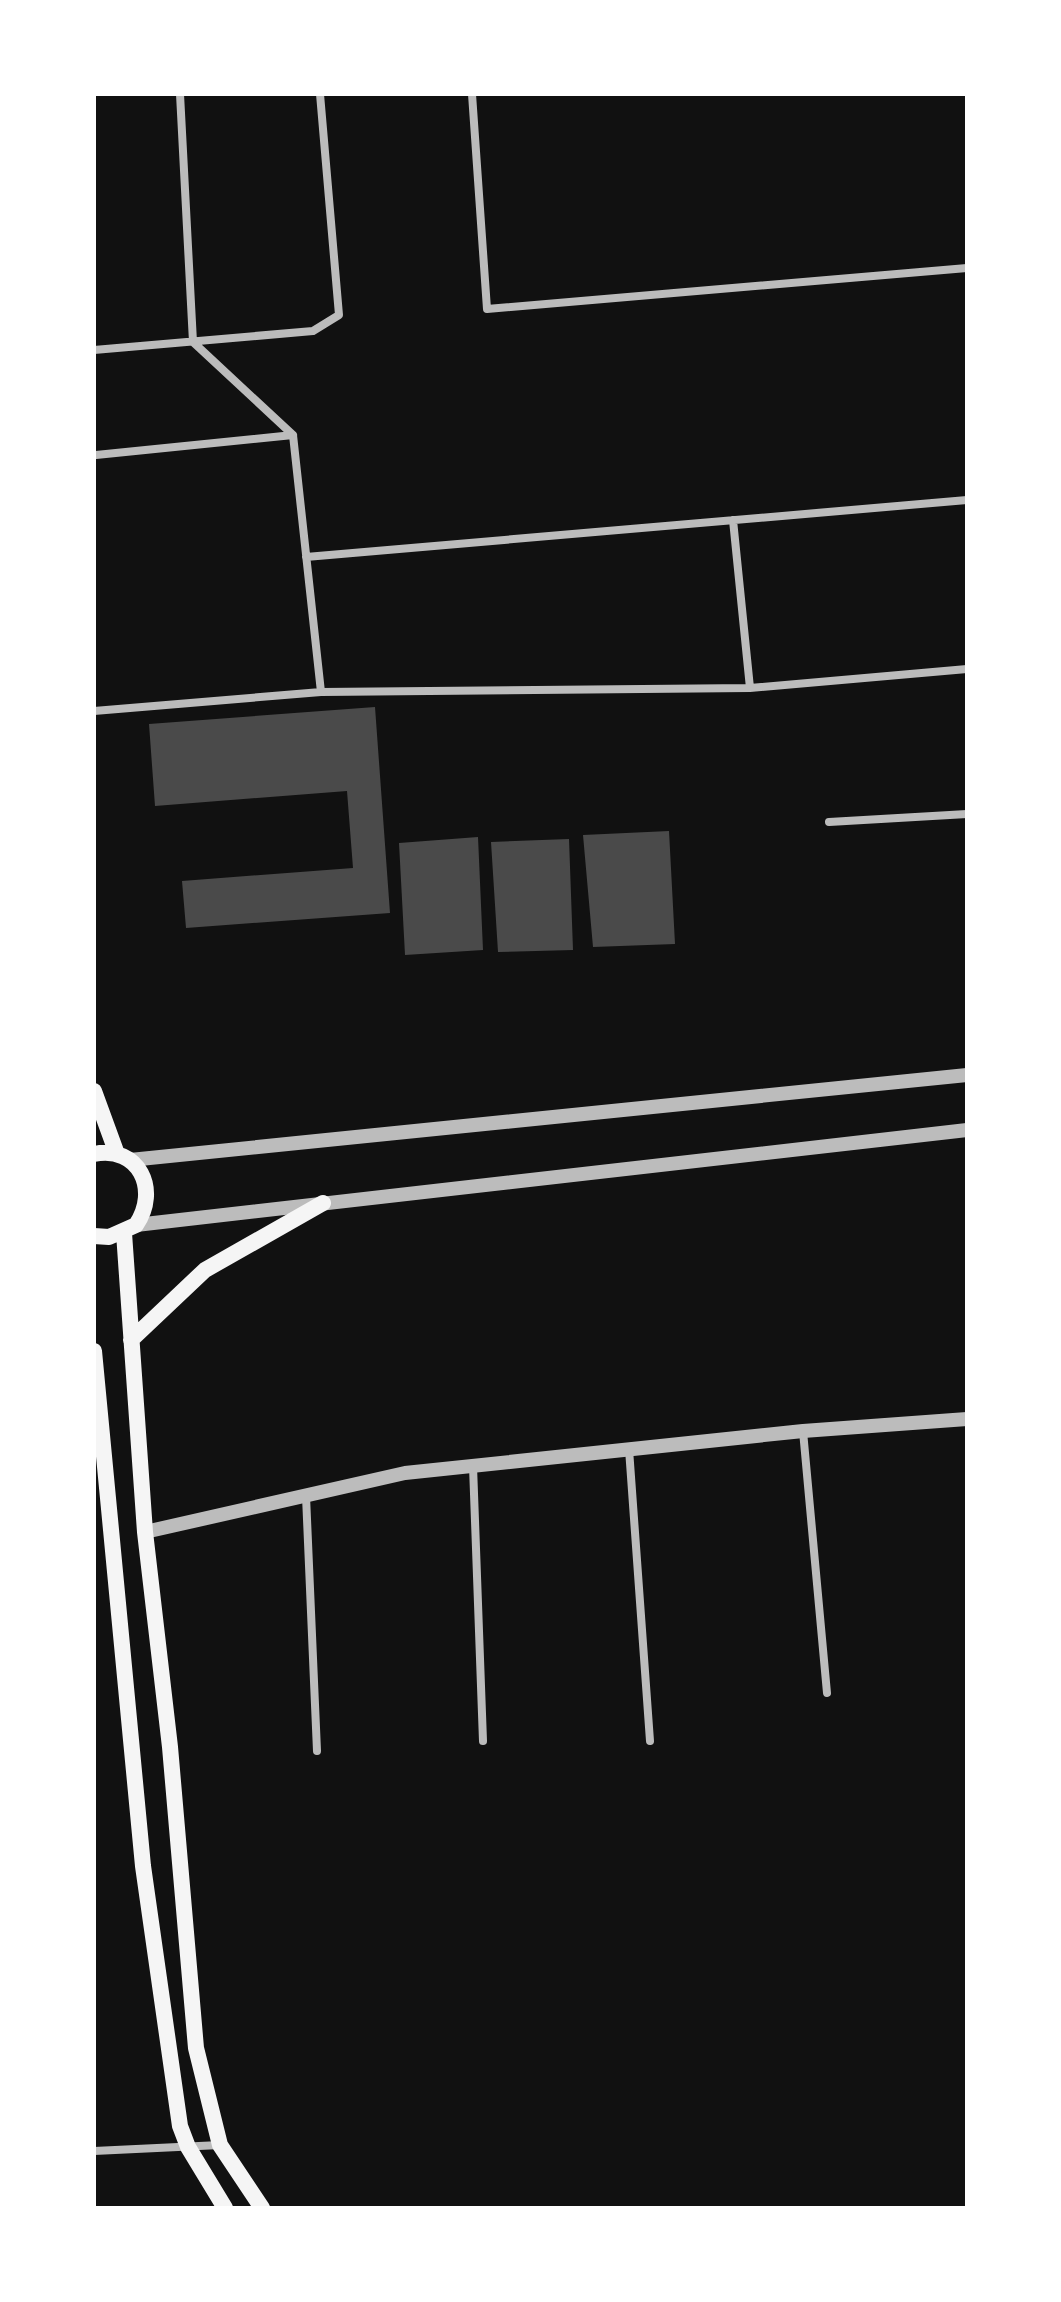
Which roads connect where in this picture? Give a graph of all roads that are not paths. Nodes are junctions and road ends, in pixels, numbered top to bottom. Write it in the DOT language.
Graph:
graph roads {
  1 [pos="180,94"];
  2 [pos="320,94"];
  3 [pos="472,94"];
  4 [pos="967,268"];
  5 [pos="193,342"];
  6 [pos="94,350"];
  7 [pos="293,435"];
  8 [pos="96,455"];
  9 [pos="967,500"];
  10 [pos="733,520"];
  11 [pos="306,557"];
  12 [pos="967,669"];
  13 [pos="750,688"];
  14 [pos="321,692"];
  15 [pos="94,711"];
  16 [pos="967,814"];
  17 [pos="829,822"];
  18 [pos="967,1075"];
  19 [pos="94,1091"];
  20 [pos="967,1130"];
  21 [pos="94,1154"];
  22 [pos="124,1157"];
  23 [pos="323,1203"];
  24 [pos="130,1229"];
  25 [pos="94,1236"];
  26 [pos="131,1340"];
  27 [pos="94,1351"];
  28 [pos="967,1419"];
  29 [pos="803,1431"];
  30 [pos="629,1449"];
  31 [pos="473,1466"];
  32 [pos="306,1496"];
  33 [pos="145,1532"];
  34 [pos="827,1693"];
  35 [pos="483,1741"];
  36 [pos="650,1741"];
  37 [pos="317,1751"];
  38 [pos="220,2145"];
  39 [pos="188,2147"];
  40 [pos="94,2151"];
  41 [pos="225,2208"];
  42 [pos="262,2208"];
  1 -- 5 [label="street"];
  2 -- 5 [label="street"];
  3 -- 4 [label="street"];
  5 -- 6 [label="street"];
  5 -- 7 [label="street"];
  7 -- 8 [label="street"];
  7 -- 11 [label="street"];
  9 -- 10 [label="street"];
  10 -- 11 [label="street"];
  10 -- 13 [label="street"];
  11 -- 14 [label="street"];
  12 -- 13 [label="street"];
  13 -- 14 [label="street"];
  14 -- 15 [label="street"];
  16 -- 17 [label="street"];
  18 -- 22 [label="street"];
  19 -- 22 [label="main road"];
  20 -- 23 [label="street"];
  21 -- 22 [label="main road"];
  22 -- 24 [label="main road"];
  23 -- 24 [label="street"];
  23 -- 26 [label="main road"];
  24 -- 25 [label="main road"];
  24 -- 26 [label="main road"];
  26 -- 33 [label="main road"];
  27 -- 39 [label="main road"];
  28 -- 29 [label="street"];
  29 -- 30 [label="street"];
  29 -- 34 [label="street"];
  30 -- 31 [label="street"];
  30 -- 36 [label="street"];
  31 -- 32 [label="street"];
  31 -- 35 [label="street"];
  32 -- 33 [label="street"];
  32 -- 37 [label="street"];
  33 -- 38 [label="main road"];
  38 -- 39 [label="street"];
  38 -- 42 [label="main road"];
  39 -- 40 [label="street"];
  39 -- 41 [label="main road"];
}
